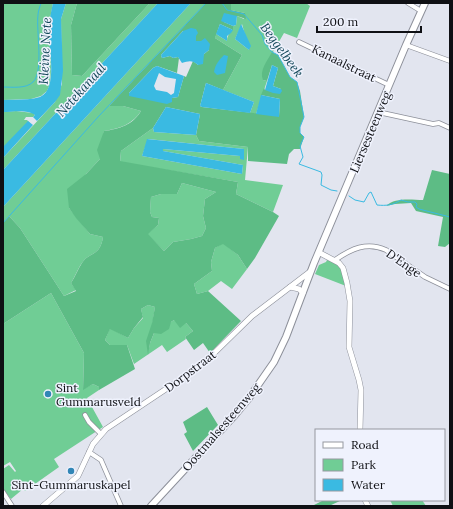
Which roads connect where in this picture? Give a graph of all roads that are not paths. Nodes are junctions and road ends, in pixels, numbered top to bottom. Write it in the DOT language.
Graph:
graph roads {
  1 [pos="408,3"];
  2 [pos="425,3"];
  3 [pos="421,11"];
  4 [pos="299,42"];
  5 [pos="406,45"];
  6 [pos="450,61"];
  7 [pos="389,85"];
  8 [pos="378,112"];
  9 [pos="450,128"];
  10 [pos="320,253"];
  11 [pos="335,260"];
  12 [pos="312,270"];
  13 [pos="292,286"];
  14 [pos="450,289"];
  15 [pos="304,290"];
  16 [pos="85,415"];
  17 [pos="360,429"];
  18 [pos="101,434"];
  19 [pos="89,452"];
  20 [pos="3,492"];
  21 [pos="12,506"];
  22 [pos="43,506"];
  23 [pos="121,506"];
  24 [pos="151,506"];
  1 -- 3 [label="street"];
  2 -- 3 [label="main road, Liersesteenweg"];
  3 -- 5 [label="main road, Liersesteenweg"];
  4 -- 7 [label="street, Kanaalstraat"];
  5 -- 6 [label="street"];
  5 -- 7 [label="main road, Liersesteenweg"];
  7 -- 8 [label="main road, Liersesteenweg"];
  8 -- 9 [label="street"];
  8 -- 10 [label="main road, Liersesteenweg"];
  10 -- 11 [label="street"];
  10 -- 12 [label="main road, Oostmalsesteenweg"];
  11 -- 14 [label="street, D'Enge"];
  11 -- 17 [label="street"];
  12 -- 13 [label="street, Dorpstraat"];
  12 -- 15 [label="main road, Oostmalsesteenweg"];
  13 -- 15 [label="street"];
  13 -- 18 [label="street, Dorpstraat"];
  15 -- 24 [label="main road, Oostmalsesteenweg"];
  16 -- 18 [label="street"];
  18 -- 19 [label="street, Dorpstraat"];
  19 -- 22 [label="street, Dorpstraat"];
  19 -- 23 [label="street"];
  20 -- 21 [label="street"];
}
